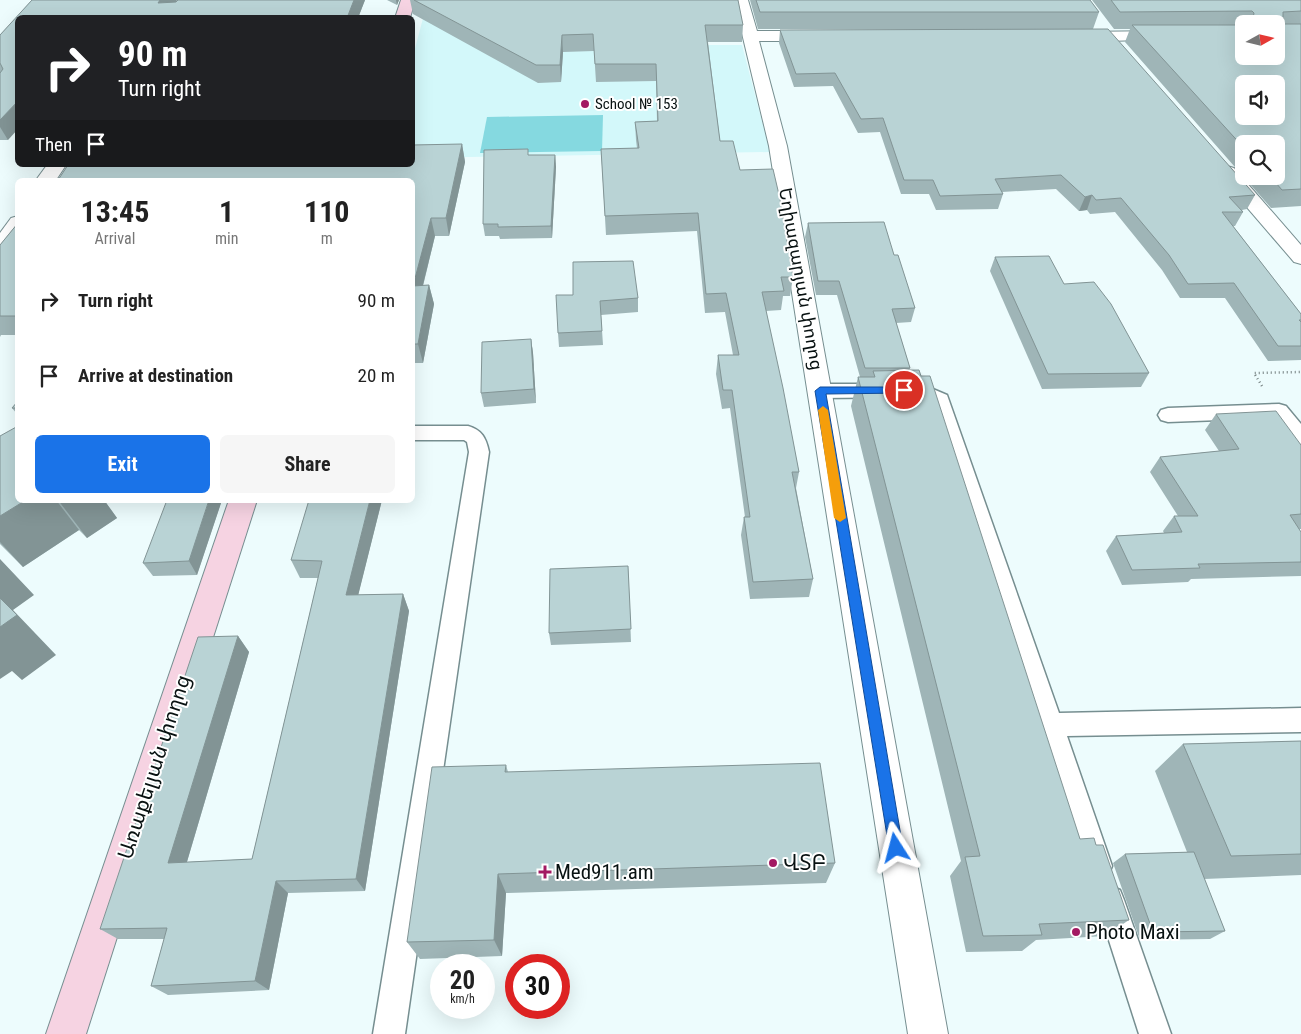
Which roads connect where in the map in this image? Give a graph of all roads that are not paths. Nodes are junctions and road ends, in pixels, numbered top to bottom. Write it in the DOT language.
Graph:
graph roads {
  1 [pos="408,0"];
  2 [pos="742,0"];
  3 [pos="403,15"];
  4 [pos="1098,22"];
  5 [pos="749,36"];
  6 [pos="837,36"];
  7 [pos="1061,36"];
  8 [pos="1110,36"];
  9 [pos="1177,36"];
  10 [pos="1123,52"];
  11 [pos="1214,156"];
  12 [pos="55,167"];
  13 [pos="47,178"];
  14 [pos="15,226"];
  15 [pos="0,248"];
  16 [pos="1301,258"];
  17 [pos="820,391"];
  18 [pos="1168,415"];
  19 [pos="415,433"];
  20 [pos="1301,437"];
  21 [pos="242,503"];
  22 [pos="1301,720"];
  23 [pos="1049,725"];
  24 [pos="66,1034"];
  25 [pos="389,1034"];
  26 [pos="928,1034"];
  27 [pos="1155,1034"];
  1 -- 3 [label="street"];
  2 -- 5 [label="street, Եղիազարյան փողոց"];
  4 -- 8 [label="street"];
  5 -- 6 [label="street"];
  5 -- 17 [label="street, Եղիազարյան փողոց"];
  7 -- 8 [label="street"];
  8 -- 9 [label="street"];
  8 -- 10 [label="street"];
  11 -- 16 [label="street"];
  12 -- 13 [label="street"];
  14 -- 15 [label="street"];
  17 -- 23 [label="lane"];
  17 -- 26 [label="street, Եղիազարյան փողոց"];
  18 -- 20 [label="lane"];
  19 -- 25 [label="lane"];
  21 -- 24 [label="street, Առաքելյան փողոց"];
  22 -- 23 [label="lane"];
  23 -- 27 [label="lane"];
}
